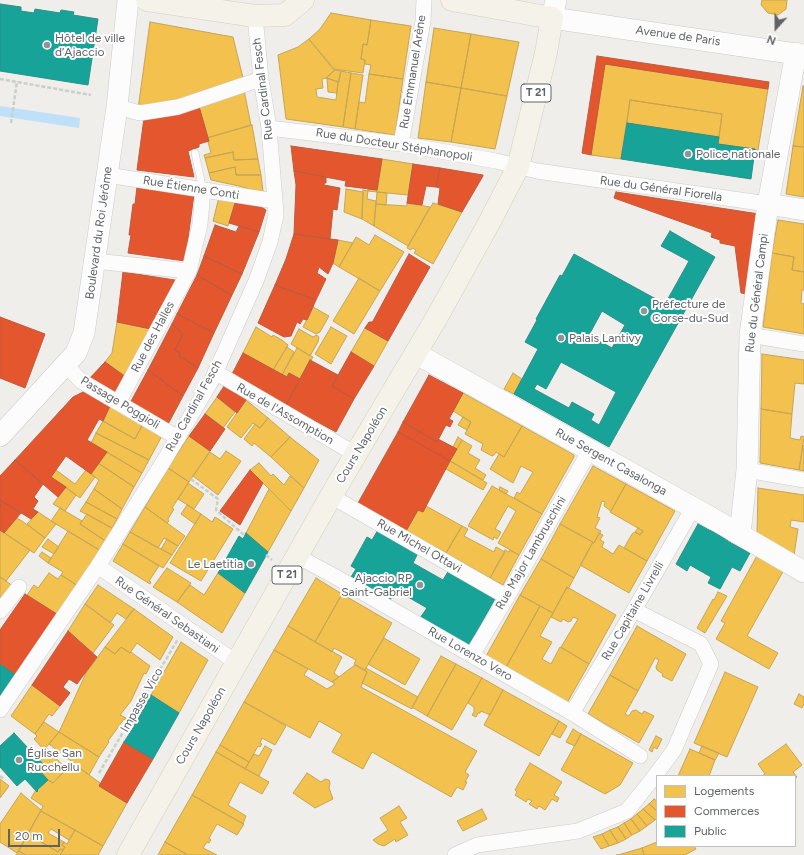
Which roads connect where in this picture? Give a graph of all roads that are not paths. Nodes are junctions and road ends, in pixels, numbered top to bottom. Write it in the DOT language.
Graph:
graph roads {
  1 [pos="128,0"];
  2 [pos="147,0"];
  3 [pos="303,0"];
  4 [pos="424,0"];
  5 [pos="452,0"];
  6 [pos="554,9"];
  7 [pos="255,16"];
  8 [pos="800,54"];
  9 [pos="261,79"];
  10 [pos="117,107"];
  11 [pos="269,128"];
  12 [pos="401,144"];
  13 [pos="195,153"];
  14 [pos="518,167"];
  15 [pos="107,175"];
  16 [pos="203,190"];
  17 [pos="275,201"];
  18 [pos="768,204"];
  19 [pos="804,210"];
  20 [pos="95,260"];
  21 [pos="189,271"];
  22 [pos="750,335"];
  23 [pos="804,344"];
  24 [pos="417,354"];
  25 [pos="66,364"];
  26 [pos="215,372"];
  27 [pos="118,403"];
  28 [pos="0,436"];
  29 [pos="178,438"];
  30 [pos="590,450"];
  31 [pos="356,455"];
  32 [pos="747,470"];
  33 [pos="804,480"];
  34 [pos="331,496"];
  35 [pos="693,508"];
  36 [pos="740,534"];
  37 [pos="297,556"];
  38 [pos="98,566"];
  39 [pos="804,572"];
  40 [pos="19,587"];
  41 [pos="507,597"];
  42 [pos="634,610"];
  43 [pos="0,611"];
  44 [pos="472,655"];
  45 [pos="237,663"];
  46 [pos="0,710"];
  47 [pos="572,713"];
  48 [pos="640,756"];
  49 [pos="656,775"];
  50 [pos="656,775"];
  51 [pos="128,855"];
  52 [pos="455,855"];
  1 -- 10 [label="street, Boulevard du Roi Jérôme"];
  2 -- 7 [label="main road"];
  3 -- 7 [label="main road"];
  4 -- 12 [label="street, Rue Emmanuel Arène"];
  5 -- 6 [label="main road"];
  6 -- 8 [label="street, Avenue de Paris"];
  6 -- 14 [label="main road, Cours Napoléon / T 21"];
  7 -- 9 [label="street, Rue Cardinal Fesch"];
  8 -- 18 [label="street, Rue du Général Campi"];
  9 -- 10 [label="street"];
  9 -- 11 [label="street, Rue Cardinal Fesch"];
  10 -- 15 [label="street, Boulevard du Roi Jérôme"];
  11 -- 12 [label="street, Rue du Docteur Stéphanopoli"];
  11 -- 17 [label="street, Rue Cardinal Fesch"];
  12 -- 14 [label="street, Rue du Docteur Stéphanopoli"];
  13 -- 16 [label="lane"];
  14 -- 18 [label="street, Rue du Général Fiorella"];
  14 -- 24 [label="main road, Cours Napoléon / T 21"];
  15 -- 16 [label="street, Rue Étienne Conti"];
  15 -- 20 [label="street, Boulevard du Roi Jérôme"];
  16 -- 17 [label="street, Rue Étienne Conti"];
  16 -- 21 [label="street, Rue des Halles"];
  17 -- 26 [label="street, Rue Cardinal Fesch"];
  18 -- 19 [label="street, Rue du Général Fiorella"];
  18 -- 22 [label="street, Rue du Général Campi"];
  20 -- 21 [label="street"];
  20 -- 25 [label="street, Boulevard du Roi Jérôme"];
  21 -- 27 [label="street, Rue des Halles"];
  22 -- 23 [label="street"];
  22 -- 32 [label="street, Rue du Général Campi"];
  24 -- 30 [label="street, Rue Sergent Casalonga"];
  24 -- 31 [label="main road, Cours Napoléon / T 21"];
  25 -- 27 [label="street, Passage Poggioli"];
  25 -- 28 [label="street, Boulevard du Roi Jérôme"];
  26 -- 29 [label="street, Rue Cardinal Fesch"];
  26 -- 31 [label="street, Rue de l'Assomption"];
  27 -- 29 [label="street, Passage Poggioli"];
  29 -- 38 [label="street, Rue Cardinal Fesch"];
  30 -- 35 [label="street, Rue Sergent Casalonga"];
  30 -- 41 [label="street, Rue Major Lambruschini"];
  31 -- 34 [label="main road, Cours Napoléon / T 21"];
  32 -- 33 [label="street"];
  32 -- 36 [label="street, Rue du Général Campi"];
  34 -- 37 [label="main road, Cours Napoléon / T 21"];
  34 -- 41 [label="street, Rue Michel Ottavi"];
  35 -- 36 [label="street, Rue Sergent Casalonga"];
  35 -- 42 [label="street, Rue Capitaine Livrelli"];
  36 -- 39 [label="street, Rue Sergent Casalonga"];
  37 -- 44 [label="street, Rue Lorenzo Vero"];
  37 -- 45 [label="main road, Cours Napoléon / T 21"];
  38 -- 45 [label="street, Rue Général Sebastiani"];
  38 -- 46 [label="street, Rue Cardinal Fesch"];
  40 -- 43 [label="street"];
  41 -- 44 [label="street, Rue Major Lambruschini"];
  42 -- 47 [label="street, Rue Capitaine Livrelli"];
  42 -- 49 [label="street"];
  44 -- 47 [label="street, Rue Lorenzo Vero"];
  45 -- 51 [label="main road, Cours Napoléon / T 21"];
  47 -- 48 [label="street, Rue Lorenzo Vero"];
  50 -- 52 [label="street"];
}
